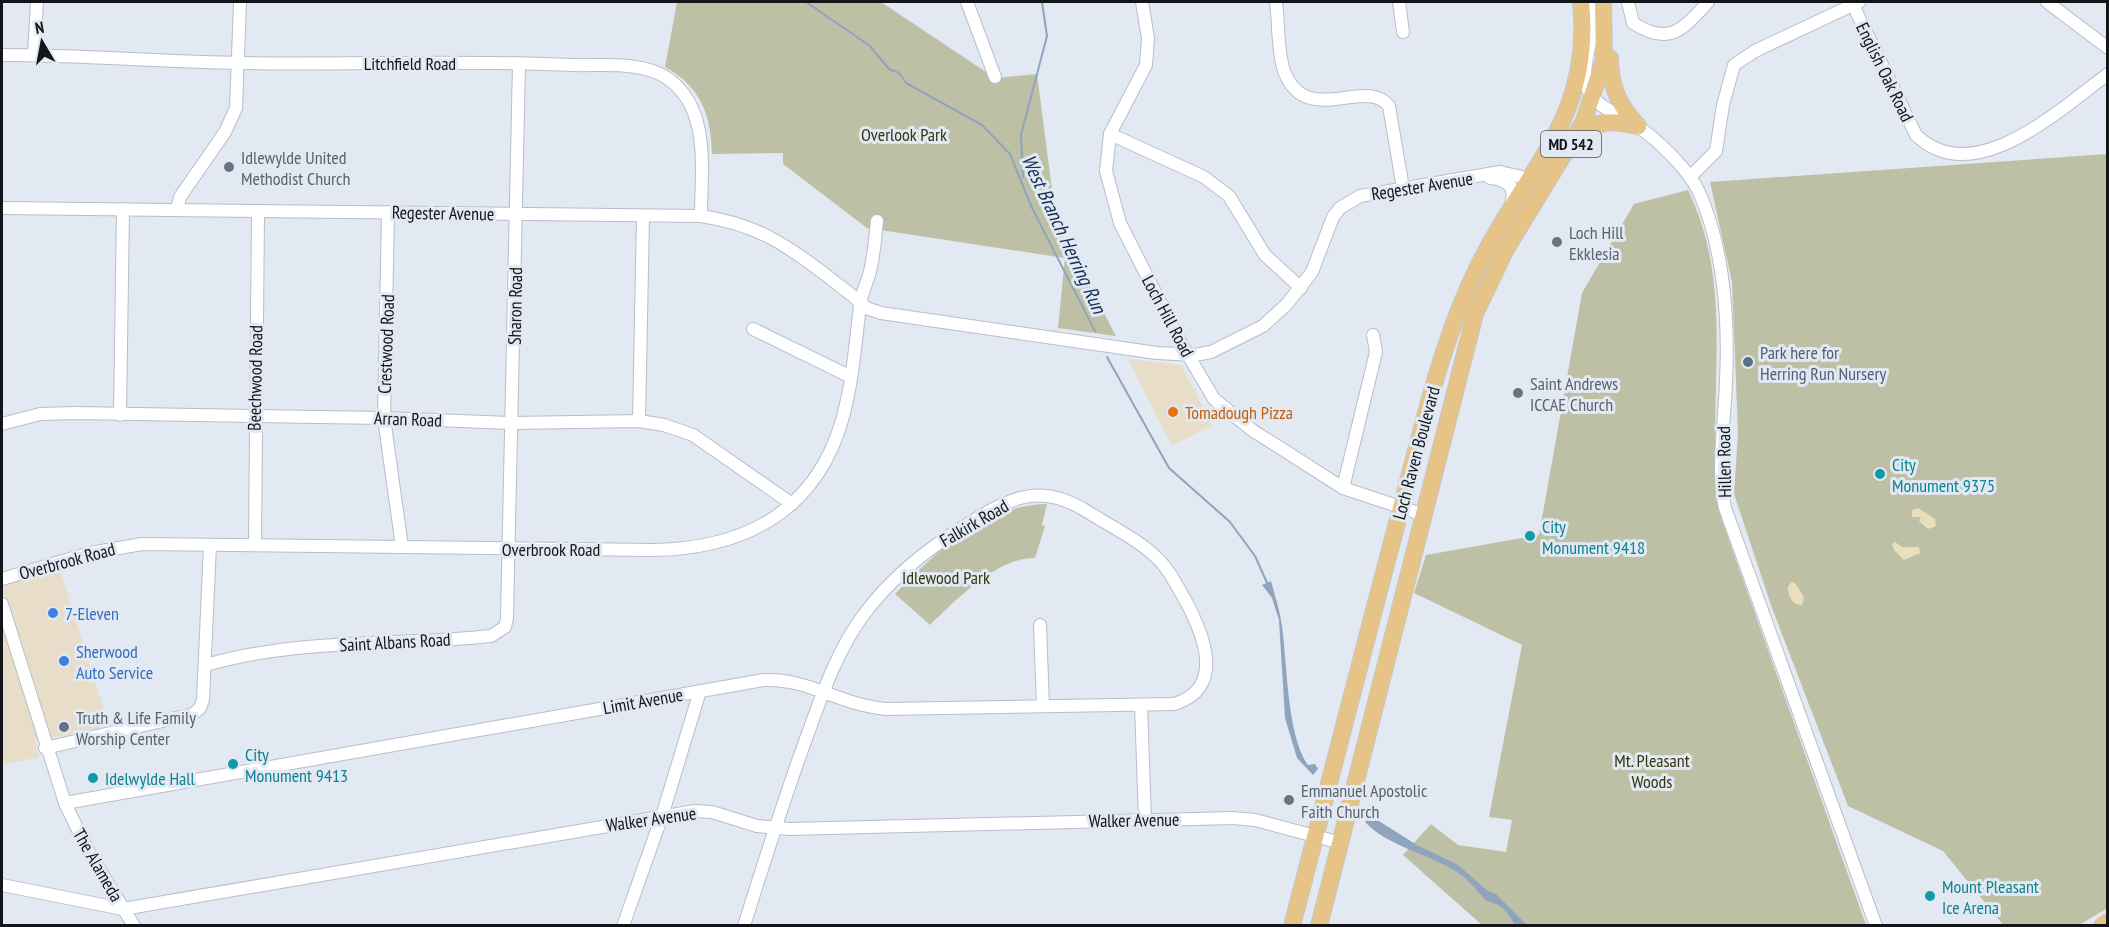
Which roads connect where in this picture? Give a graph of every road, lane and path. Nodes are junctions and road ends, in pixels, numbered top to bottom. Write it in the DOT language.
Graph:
graph roads {
  1 [pos="37,2"];
  2 [pos="240,2"];
  3 [pos="967,2"];
  4 [pos="1143,2"];
  5 [pos="1276,2"];
  6 [pos="1399,2"];
  7 [pos="1581,2"];
  8 [pos="1590,2"];
  9 [pos="1603,2"];
  10 [pos="1628,2"];
  11 [pos="1708,2"];
  12 [pos="2047,2"];
  13 [pos="1856,3"];
  14 [pos="1605,19"];
  15 [pos="1403,32"];
  16 [pos="2108,48"];
  17 [pos="2,55"];
  18 [pos="34,55"];
  19 [pos="239,63"];
  20 [pos="519,63"];
  21 [pos="2108,74"];
  22 [pos="995,77"];
  23 [pos="1594,97"];
  24 [pos="1638,126"];
  25 [pos="1110,134"];
  26 [pos="1483,177"];
  27 [pos="1690,177"];
  28 [pos="1538,182"];
  29 [pos="1403,188"];
  30 [pos="2,208"];
  31 [pos="123,209"];
  32 [pos="177,209"];
  33 [pos="258,211"];
  34 [pos="388,212"];
  35 [pos="517,214"];
  36 [pos="643,216"];
  37 [pos="701,216"];
  38 [pos="1507,217"];
  39 [pos="877,221"];
  40 [pos="1301,288"];
  41 [pos="860,302"];
  42 [pos="753,329"];
  43 [pos="1373,335"];
  44 [pos="1187,354"];
  45 [pos="851,377"];
  46 [pos="120,415"];
  47 [pos="254,415"];
  48 [pos="384,418"];
  49 [pos="639,422"];
  50 [pos="513,423"];
  51 [pos="2,424"];
  52 [pos="1416,452"];
  53 [pos="1440,454"];
  54 [pos="1343,488"];
  55 [pos="792,504"];
  56 [pos="1401,509"];
  57 [pos="1424,515"];
  58 [pos="210,545"];
  59 [pos="255,545"];
  60 [pos="402,547"];
  61 [pos="509,549"];
  62 [pos="2,579"];
  63 [pos="2,604"];
  64 [pos="1040,625"];
  65 [pos="206,665"];
  66 [pos="1207,672"];
  67 [pos="700,691"];
  68 [pos="823,693"];
  69 [pos="1141,705"];
  70 [pos="1042,706"];
  71 [pos="45,748"];
  72 [pos="63,799"];
  73 [pos="662,816"];
  74 [pos="1145,820"];
  75 [pos="774,828"];
  76 [pos="1316,835"];
  77 [pos="1341,843"];
  78 [pos="2,885"];
  79 [pos="123,909"];
  80 [pos="624,922"];
  81 [pos="2108,922"];
  82 [pos="134,926"];
  83 [pos="744,926"];
  84 [pos="1292,926"];
  85 [pos="1319,926"];
  86 [pos="1875,926"];
  87 [pos="2102,926"];
  1 -- 18 [label="street"];
  2 -- 19 [label="street"];
  3 -- 22 [label="street"];
  4 -- 25 [label="street, Loch Hill Road"];
  5 -- 29 [label="street"];
  6 -- 15 [label="street"];
  7 -- 28 [label="main road, Loch Raven Boulevard / MD 542"];
  8 -- 23 [label="street"];
  9 -- 14 [label="main road, Loch Raven Boulevard / MD 542"];
  10 -- 11 [label="street"];
  12 -- 16 [label="street"];
  13 -- 21 [label="street, English Oak Road"];
  13 -- 27 [label="street"];
  14 -- 23 [label="main road, Loch Raven Boulevard / MD 542"];
  14 -- 24 [label="main road"];
  17 -- 18 [label="street, Litchfield Road"];
  18 -- 19 [label="street, Litchfield Road"];
  19 -- 20 [label="street, Litchfield Road"];
  19 -- 32 [label="street"];
  20 -- 35 [label="street, Sharon Road"];
  20 -- 37 [label="street, Litchfield Road"];
  23 -- 24 [label="street, Hillen Road"];
  23 -- 28 [label="main road, Loch Raven Boulevard / MD 542"];
  24 -- 27 [label="street, Hillen Road"];
  24 -- 28 [label="main road"];
  25 -- 40 [label="street"];
  25 -- 44 [label="street, Loch Hill Road"];
  26 -- 28 [label="street, Regester Avenue"];
  26 -- 29 [label="street, Regester Avenue"];
  26 -- 38 [label="street, Regester Avenue"];
  27 -- 86 [label="street, Hillen Road"];
  28 -- 38 [label="main road, Loch Raven Boulevard / MD 542"];
  28 -- 53 [label="main road, Loch Raven Boulevard"];
  29 -- 40 [label="street, Regester Avenue"];
  30 -- 31 [label="street, Regester Avenue"];
  31 -- 32 [label="street, Regester Avenue"];
  31 -- 46 [label="street"];
  32 -- 33 [label="street, Regester Avenue"];
  33 -- 34 [label="street, Regester Avenue"];
  33 -- 47 [label="street, Beechwood Road"];
  34 -- 35 [label="street, Regester Avenue"];
  34 -- 48 [label="street, Crestwood Road"];
  35 -- 36 [label="street, Regester Avenue"];
  35 -- 50 [label="street, Sharon Road"];
  36 -- 37 [label="street, Regester Avenue"];
  36 -- 49 [label="street"];
  37 -- 41 [label="street, Regester Avenue"];
  38 -- 52 [label="main road, Loch Raven Boulevard / MD 542"];
  39 -- 41 [label="street, Overbrook Road"];
  40 -- 44 [label="street, Regester Avenue"];
  41 -- 44 [label="street, Regester Avenue"];
  41 -- 45 [label="street, Overbrook Road"];
  42 -- 45 [label="street"];
  43 -- 54 [label="street"];
  44 -- 54 [label="street, Loch Hill Road"];
  45 -- 55 [label="street, Overbrook Road"];
  46 -- 47 [label="street, Arran Road"];
  46 -- 51 [label="street, Arran Road"];
  47 -- 48 [label="street, Arran Road"];
  47 -- 59 [label="street, Beechwood Road"];
  48 -- 50 [label="street, Arran Road"];
  48 -- 60 [label="street, Crestwood Road"];
  49 -- 50 [label="street, Arran Road"];
  49 -- 55 [label="street, Arran Road"];
  50 -- 61 [label="street, Sharon Road"];
  52 -- 53 [label="main road"];
  52 -- 56 [label="main road, Loch Raven Boulevard / MD 542"];
  53 -- 57 [label="main road, Loch Raven Boulevard"];
  54 -- 56 [label="street, Loch Hill Road"];
  55 -- 61 [label="street, Overbrook Road"];
  56 -- 57 [label="street, Loch Hill Road"];
  56 -- 76 [label="main road, Loch Raven Boulevard / MD 542"];
  57 -- 77 [label="main road, Loch Raven Boulevard"];
  58 -- 59 [label="street, Overbrook Road"];
  58 -- 62 [label="street, Overbrook Road"];
  58 -- 65 [label="street"];
  59 -- 60 [label="street, Overbrook Road"];
  60 -- 61 [label="street, Overbrook Road"];
  61 -- 65 [label="street, Saint Albans Road"];
  63 -- 71 [label="street, The Alameda"];
  64 -- 70 [label="street"];
  65 -- 71 [label="street"];
  66 -- 68 [label="street, Falkirk Road"];
  66 -- 69 [label="street, Limit Avenue"];
  67 -- 68 [label="street, Limit Avenue"];
  67 -- 72 [label="street, Limit Avenue"];
  67 -- 73 [label="street"];
  68 -- 70 [label="street, Limit Avenue"];
  68 -- 75 [label="street, Falkirk Road"];
  69 -- 70 [label="street, Limit Avenue"];
  69 -- 74 [label="street"];
  71 -- 72 [label="street, The Alameda"];
  72 -- 79 [label="street, The Alameda"];
  73 -- 75 [label="street, Walker Avenue"];
  73 -- 79 [label="street, Walker Avenue"];
  73 -- 80 [label="street"];
  74 -- 75 [label="street, Walker Avenue"];
  74 -- 76 [label="street, Walker Avenue"];
  75 -- 83 [label="street, Falkirk Road"];
  76 -- 77 [label="street, Walker Avenue"];
  76 -- 84 [label="main road, Loch Raven Boulevard"];
  77 -- 85 [label="main road, Loch Raven Boulevard"];
  78 -- 79 [label="street, Walker Avenue"];
  79 -- 82 [label="street, The Alameda"];
  81 -- 87 [label="main road"];
}
